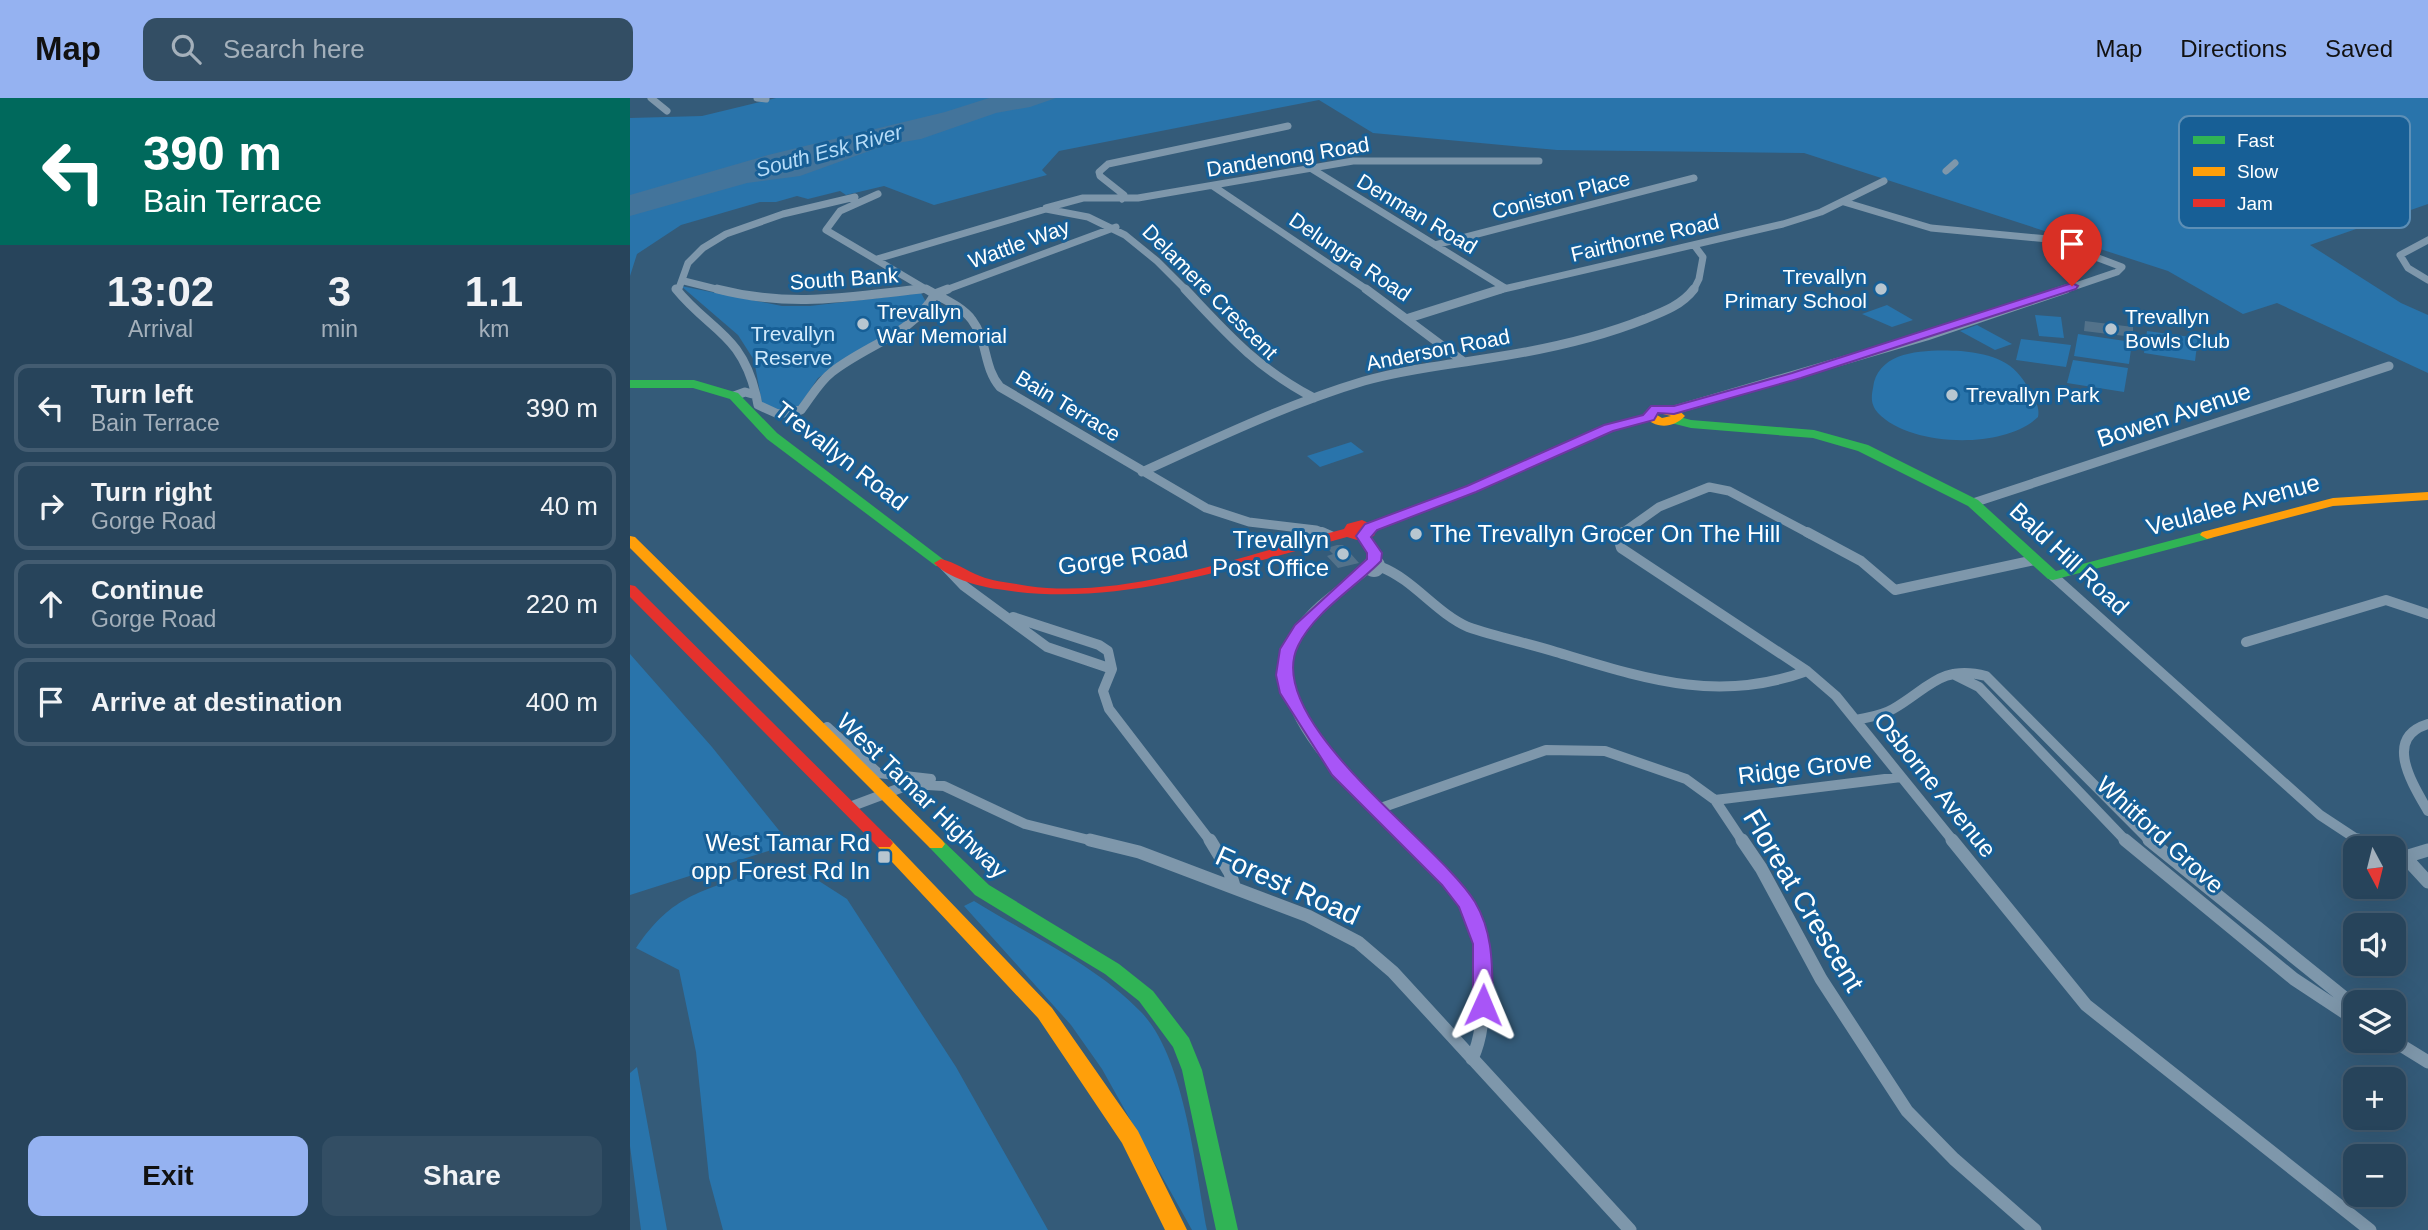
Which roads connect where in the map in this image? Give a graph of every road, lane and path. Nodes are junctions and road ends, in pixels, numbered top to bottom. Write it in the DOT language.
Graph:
graph roads {
  1 [pos="651,98"];
  2 [pos="757,98"];
  3 [pos="766,99"];
  4 [pos="667,111"];
  5 [pos="1288,126"];
  6 [pos="1539,161"];
  7 [pos="1955,163"];
  8 [pos="1312,169"];
  9 [pos="1946,171"];
  10 [pos="1694,178"];
  11 [pos="1884,181"];
  12 [pos="1213,186"];
  13 [pos="1122,199"];
  14 [pos="1843,202"];
  15 [pos="1045,209"];
  16 [pos="1116,227"];
  17 [pos="2428,240"];
  18 [pos="1435,245"];
  19 [pos="1694,245"];
  20 [pos="877,259"];
  21 [pos="2428,280"];
  22 [pos="684,281"];
  23 [pos="1505,288"];
  24 [pos="924,289"];
  25 [pos="934,293"];
  26 [pos="954,304"];
  27 [pos="929,308"];
  28 [pos="1409,318"];
  29 [pos="1464,362"];
  30 [pos="2389,366"];
  31 [pos="754,382"];
  32 [pos="630,384"];
  33 [pos="731,395"];
  34 [pos="756,395"];
  35 [pos="1314,398"];
  36 [pos="1675,415"];
  37 [pos="1650,417"];
  38 [pos="1142,472"];
  39 [pos="2428,496"];
  40 [pos="1973,503"];
  41 [pos="1361,532"];
  42 [pos="1331,536"];
  43 [pos="630,540"];
  44 [pos="2035,559"];
  45 [pos="945,566"];
  46 [pos="1374,566"];
  47 [pos="2053,576"];
  48 [pos="630,589"];
  49 [pos="2428,614"];
  50 [pos="1004,615"];
  51 [pos="2246,642"];
  52 [pos="1112,669"];
  53 [pos="1807,671"];
  54 [pos="1947,673"];
  55 [pos="1856,720"];
  56 [pos="811,721"];
  57 [pos="2428,724"];
  58 [pos="1901,777"];
  59 [pos="944,786"];
  60 [pos="882,793"];
  61 [pos="1715,800"];
  62 [pos="847,808"];
  63 [pos="1375,810"];
  64 [pos="2428,811"];
  65 [pos="2349,836"];
  66 [pos="2428,850"];
  67 [pos="2406,854"];
  68 [pos="2406,862"];
  69 [pos="2428,882"];
  70 [pos="1234,886"];
  71 [pos="2343,996"];
  72 [pos="2343,1011"];
  73 [pos="2406,1048"];
  74 [pos="1472,1059"];
  75 [pos="2428,1062"];
  76 [pos="1176,1230"];
  77 [pos="1227,1230"];
  78 [pos="1630,1230"];
  79 [pos="2035,1230"];
  80 [pos="2370,1230"];
  1 -- 4 [label="street"];
  2 -- 3 [label="street"];
  5 -- 13 [label="street"];
  6 -- 8 [label="street, Dandenong Road"];
  7 -- 9 [label="street"];
  8 -- 12 [label="street, Dandenong Road"];
  8 -- 18 [label="street, Denman Road"];
  10 -- 18 [label="street, Coniston Place"];
  11 -- 14 [label="street, Fairthorne Road"];
  12 -- 13 [label="street, Dandenong Road"];
  12 -- 28 [label="street, Delungra Road"];
  13 -- 15 [label="street, Dandenong Road"];
  14 -- 19 [label="street, Fairthorne Road"];
  14 -- 36 [label="street"];
  15 -- 16 [label="street, Delamere Crescent"];
  15 -- 20 [label="street, Delamere Crescent"];
  16 -- 25 [label="street, Wattle Way"];
  16 -- 35 [label="street, Delamere Crescent"];
  17 -- 21 [label="street"];
  18 -- 23 [label="street, Denman Road"];
  19 -- 23 [label="street, Fairthorne Road"];
  19 -- 29 [label="street, Anderson Road"];
  20 -- 22 [label="street, Bain Terrace"];
  20 -- 24 [label="street, Bain Terrace"];
  22 -- 24 [label="street, South Bank"];
  22 -- 31 [label="street"];
  23 -- 28 [label="street, Fairthorne Road"];
  24 -- 25 [label="street, Bain Terrace"];
  25 -- 26 [label="street, Bain Terrace"];
  25 -- 27 [label="street"];
  26 -- 27 [label="street"];
  26 -- 38 [label="street, Bain Terrace"];
  27 -- 34 [label="street"];
  28 -- 29 [label="street, Delungra Road"];
  29 -- 35 [label="street, Anderson Road"];
  30 -- 40 [label="street, Bowen Avenue"];
  31 -- 33 [label="street"];
  31 -- 34 [label="street"];
  32 -- 33 [label="main road"];
  33 -- 34 [label="street"];
  33 -- 45 [label="main road, Trevallyn Road"];
  35 -- 38 [label="street, Anderson Road"];
  36 -- 37 [label="main road, Bald Hill Road"];
  36 -- 40 [label="main road, Bald Hill Road"];
  37 -- 41 [label="main road, Gorge Road"];
  38 -- 42 [label="street, Bain Terrace"];
  39 -- 47 [label="main road, Veulalee Avenue"];
  40 -- 44 [label="main road, Bald Hill Road"];
  41 -- 42 [label="main road, Gorge Road"];
  41 -- 46 [label="street"];
  42 -- 45 [label="main road, Gorge Road"];
  43 -- 56 [label="main road, West Tamar Highway"];
  44 -- 47 [label="main road, Bald Hill Road"];
  44 -- 53 [label="street, Osborne Avenue"];
  45 -- 50 [label="street, Trevallyn Road"];
  46 -- 53 [label="street"];
  46 -- 63 [label="street"];
  47 -- 65 [label="street, Bald Hill Road"];
  48 -- 62 [label="main road"];
  49 -- 51 [label="street"];
  50 -- 52 [label="street, Trevallyn Road"];
  50 -- 52 [label="street, Trevallyn Road"];
  52 -- 70 [label="street"];
  53 -- 55 [label="street, Osborne Avenue"];
  54 -- 55 [label="street"];
  54 -- 71 [label="street, Whitford Grove"];
  54 -- 72 [label="street, Whitford Grove"];
  55 -- 58 [label="street, Osborne Avenue"];
  56 -- 59 [label="street, Forest Road"];
  56 -- 60 [label="main road, West Tamar Highway"];
  57 -- 64 [label="street"];
  58 -- 61 [label="street, Ridge Grove"];
  58 -- 80 [label="street, Osborne Avenue"];
  59 -- 60 [label="street, Forest Road"];
  59 -- 70 [label="street, Forest Road"];
  60 -- 62 [label="street, Forest Road"];
  60 -- 77 [label="main road, West Tamar Highway"];
  61 -- 63 [label="street, Floreat Crescent"];
  61 -- 79 [label="street, Floreat Crescent"];
  62 -- 76 [label="main road"];
  63 -- 74 [label="street"];
  66 -- 67 [label="street"];
  68 -- 69 [label="street"];
  70 -- 74 [label="street, Forest Road"];
  73 -- 75 [label="street"];
  74 -- 78 [label="street, Forest Road"];
}
